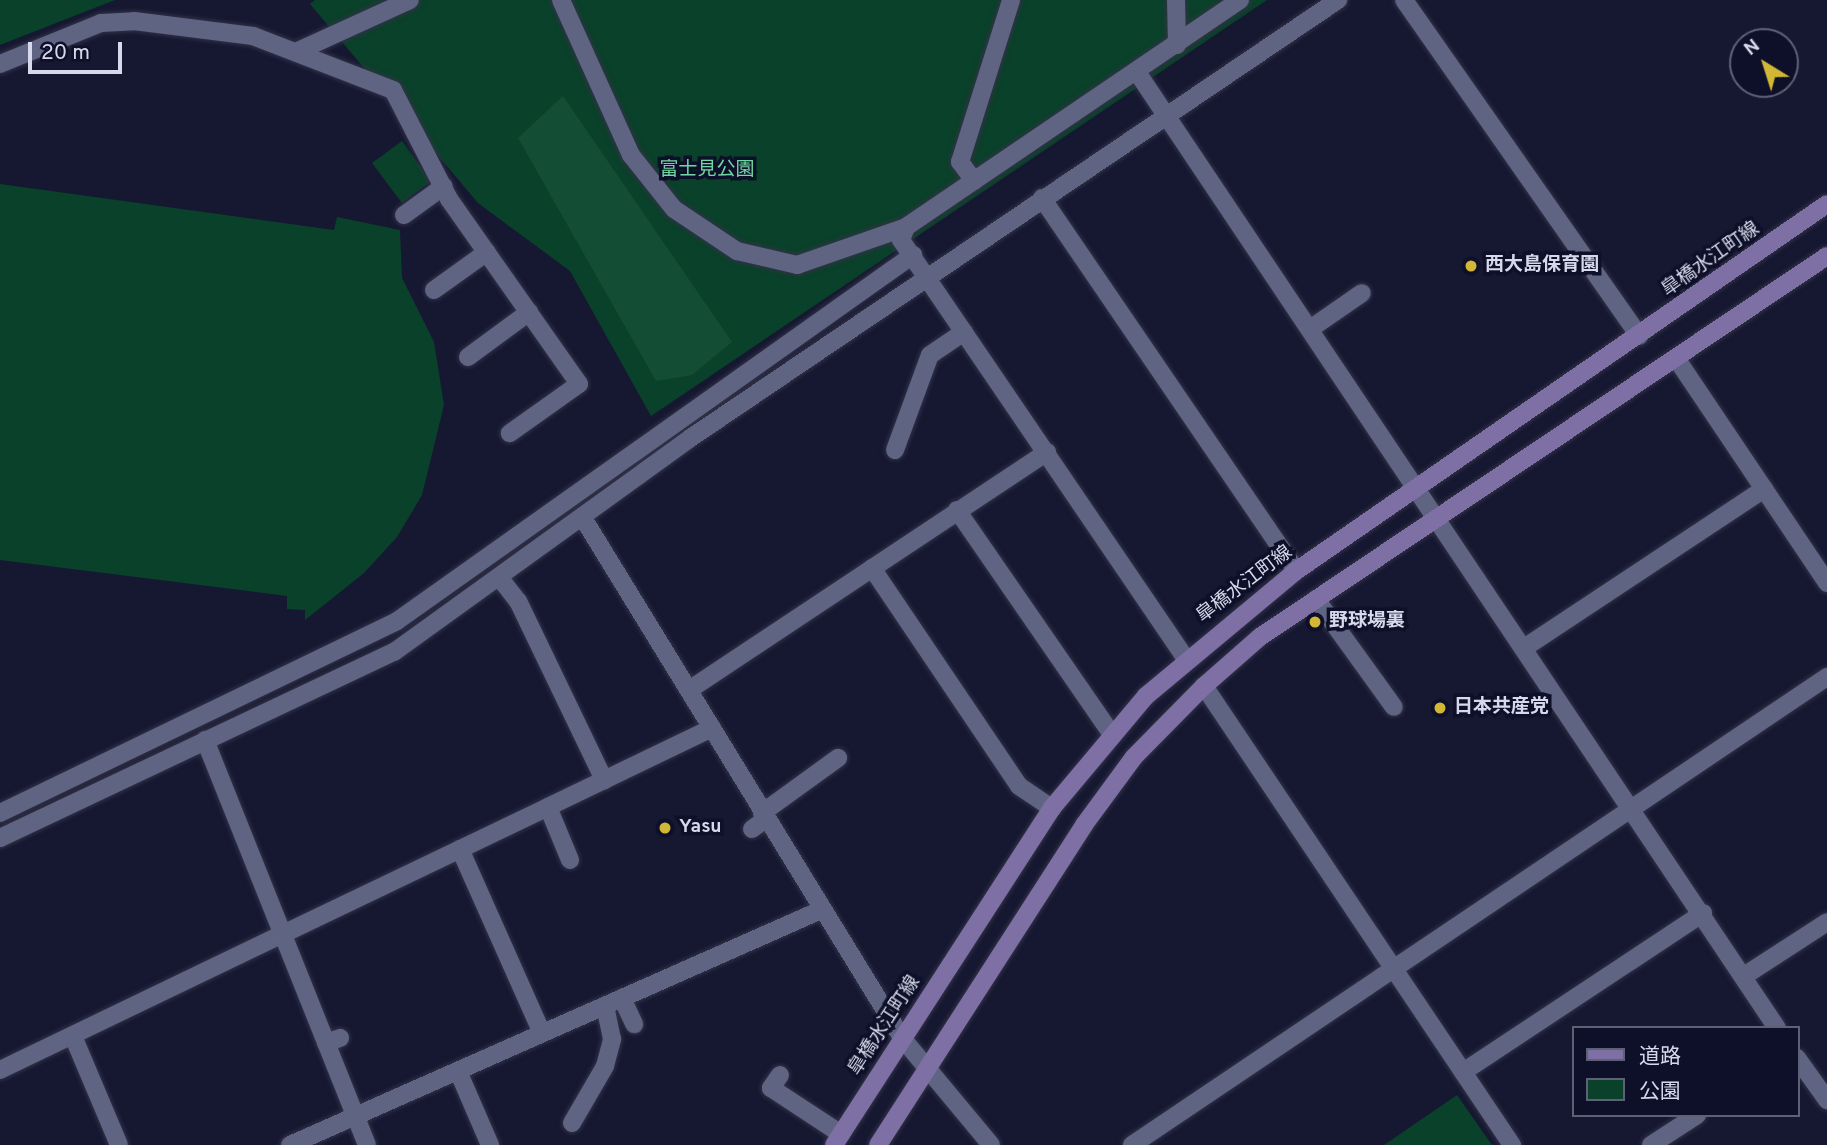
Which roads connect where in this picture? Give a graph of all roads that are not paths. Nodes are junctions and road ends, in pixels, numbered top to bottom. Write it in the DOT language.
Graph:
graph roads {
  1 [pos="410,0"];
  2 [pos="561,0"];
  3 [pos="1012,0"];
  4 [pos="1176,0"];
  5 [pos="1240,0"];
  6 [pos="1338,0"];
  7 [pos="1404,0"];
  8 [pos="1177,45"];
  9 [pos="298,51"];
  10 [pos="0,64"];
  11 [pos="1137,72"];
  12 [pos="1168,114"];
  13 [pos="974,181"];
  14 [pos="444,186"];
  15 [pos="1042,198"];
  16 [pos="1827,204"];
  17 [pos="404,215"];
  18 [pos="906,227"];
  19 [pos="487,252"];
  20 [pos="913,255"];
  21 [pos="1827,256"];
  22 [pos="926,276"];
  23 [pos="434,290"];
  24 [pos="1362,293"];
  25 [pos="528,312"];
  26 [pos="1310,329"];
  27 [pos="964,332"];
  28 [pos="1639,336"];
  29 [pos="468,357"];
  30 [pos="1676,358"];
  31 [pos="510,433"];
  32 [pos="895,450"];
  33 [pos="1047,452"];
  34 [pos="1416,488"];
  35 [pos="1764,489"];
  36 [pos="957,510"];
  37 [pos="583,518"];
  38 [pos="1435,518"];
  39 [pos="872,568"];
  40 [pos="1297,571"];
  41 [pos="499,578"];
  42 [pos="1827,583"];
  43 [pos="1316,600"];
  44 [pos="1524,648"];
  45 [pos="1186,659"];
  46 [pos="1827,677"];
  47 [pos="1204,686"];
  48 [pos="689,690"];
  49 [pos="1394,707"];
  50 [pos="712,728"];
  51 [pos="1112,735"];
  52 [pos="205,740"];
  53 [pos="838,758"];
  54 [pos="604,780"];
  55 [pos="548,807"];
  56 [pos="1052,808"];
  57 [pos="1632,808"];
  58 [pos="0,813"];
  59 [pos="760,820"];
  60 [pos="0,838"];
  61 [pos="460,849"];
  62 [pos="570,860"];
  63 [pos="821,909"];
  64 [pos="1703,913"];
  65 [pos="1827,922"];
  66 [pos="283,934"];
  67 [pos="1395,968"];
  68 [pos="1744,976"];
  69 [pos="622,998"];
  70 [pos="605,1006"];
  71 [pos="634,1024"];
  72 [pos="1776,1026"];
  73 [pos="542,1034"];
  74 [pos="73,1035"];
  75 [pos="902,1038"];
  76 [pos="1799,1061"];
  77 [pos="927,1069"];
  78 [pos="0,1070"];
  79 [pos="458,1071"];
  80 [pos="1463,1072"];
  81 [pos="780,1075"];
  82 [pos="1827,1100"];
  83 [pos="355,1117"];
  84 [pos="1694,1117"];
  85 [pos="572,1123"];
  86 [pos="838,1139"];
  87 [pos="120,1145"];
  88 [pos="290,1145"];
  89 [pos="367,1145"];
  90 [pos="490,1145"];
  91 [pos="878,1145"];
  92 [pos="991,1145"];
  93 [pos="1132,1145"];
  94 [pos="1512,1145"];
  95 [pos="1651,1145"];
  1 -- 9 [label="street"];
  2 -- 18 [label="street"];
  3 -- 13 [label="street"];
  4 -- 8 [label="street"];
  5 -- 8 [label="street"];
  6 -- 12 [label="street"];
  7 -- 28 [label="street"];
  8 -- 11 [label="street"];
  9 -- 10 [label="street"];
  9 -- 14 [label="street"];
  11 -- 12 [label="street"];
  11 -- 13 [label="street"];
  12 -- 15 [label="street"];
  12 -- 26 [label="street"];
  13 -- 18 [label="street"];
  14 -- 17 [label="street"];
  14 -- 19 [label="street"];
  15 -- 22 [label="street"];
  15 -- 40 [label="street"];
  16 -- 28 [label="street, 皐橋水江町線"];
  18 -- 20 [label="street"];
  19 -- 23 [label="street"];
  19 -- 25 [label="street"];
  20 -- 22 [label="street"];
  20 -- 58 [label="street"];
  21 -- 30 [label="street"];
  22 -- 27 [label="street"];
  22 -- 37 [label="street"];
  24 -- 26 [label="street"];
  25 -- 29 [label="street"];
  25 -- 31 [label="street"];
  26 -- 34 [label="street"];
  27 -- 32 [label="street"];
  27 -- 33 [label="street"];
  28 -- 34 [label="street, 皐橋水江町線"];
  30 -- 35 [label="street"];
  30 -- 38 [label="street"];
  33 -- 36 [label="street"];
  33 -- 45 [label="street"];
  34 -- 38 [label="street"];
  34 -- 40 [label="street, 皐橋水江町線"];
  35 -- 42 [label="street"];
  35 -- 44 [label="street"];
  36 -- 39 [label="street"];
  36 -- 51 [label="street"];
  37 -- 41 [label="street"];
  37 -- 48 [label="street"];
  38 -- 43 [label="street"];
  38 -- 44 [label="street"];
  39 -- 48 [label="street"];
  39 -- 56 [label="street"];
  40 -- 45 [label="street, 皐橋水江町線"];
  41 -- 52 [label="street"];
  41 -- 54 [label="street"];
  43 -- 47 [label="street"];
  43 -- 49 [label="street"];
  44 -- 57 [label="street"];
  45 -- 51 [label="street, 皐橋水江町線"];
  46 -- 57 [label="street"];
  47 -- 67 [label="street"];
  47 -- 77 [label="street"];
  48 -- 50 [label="street"];
  50 -- 54 [label="street"];
  50 -- 59 [label="street"];
  51 -- 56 [label="street, 皐橋水江町線"];
  52 -- 60 [label="street"];
  52 -- 66 [label="street"];
  53 -- 59 [label="street"];
  54 -- 55 [label="street"];
  55 -- 61 [label="street"];
  55 -- 62 [label="street"];
  56 -- 75 [label="street, 皐橋水江町線"];
  57 -- 64 [label="street"];
  57 -- 67 [label="street"];
  59 -- 63 [label="street"];
  61 -- 66 [label="street"];
  61 -- 73 [label="street"];
  63 -- 69 [label="street"];
  63 -- 75 [label="street"];
  64 -- 68 [label="street"];
  64 -- 80 [label="street"];
  65 -- 68 [label="street"];
  66 -- 74 [label="street"];
  66 -- 83 [label="street"];
  67 -- 80 [label="street"];
  67 -- 93 [label="street"];
  68 -- 72 [label="street"];
  69 -- 70 [label="street"];
  69 -- 71 [label="street"];
  70 -- 73 [label="street"];
  70 -- 85 [label="street"];
  73 -- 79 [label="street"];
  74 -- 78 [label="street"];
  74 -- 87 [label="street"];
  75 -- 77 [label="street"];
  75 -- 86 [label="street, 皐橋水江町線"];
  76 -- 82 [label="street"];
  77 -- 91 [label="street"];
  77 -- 92 [label="street"];
  79 -- 83 [label="street"];
  79 -- 90 [label="street"];
  80 -- 94 [label="street"];
  81 -- 86 [label="street"];
  83 -- 88 [label="street"];
  83 -- 89 [label="street"];
  84 -- 95 [label="street"];
}
